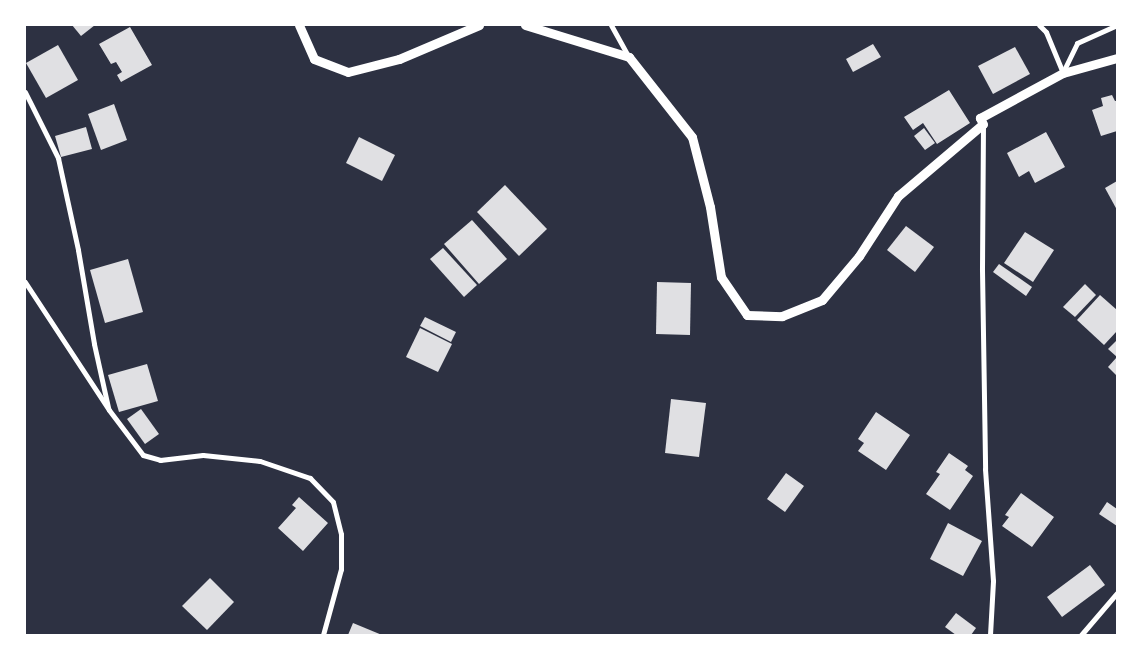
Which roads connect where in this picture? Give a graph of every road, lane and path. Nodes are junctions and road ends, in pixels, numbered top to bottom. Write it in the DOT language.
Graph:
graph roads {
  1 [pos="299,25"];
  2 [pos="479,25"];
  3 [pos="525,25"];
  4 [pos="611,25"];
  5 [pos="1039,25"];
  6 [pos="1117,25"];
  7 [pos="629,57"];
  8 [pos="1117,58"];
  9 [pos="1063,73"];
  10 [pos="25,92"];
  11 [pos="983,124"];
  12 [pos="25,282"];
  13 [pos="109,410"];
  14 [pos="1117,593"];
  15 [pos="323,635"];
  16 [pos="990,635"];
  17 [pos="1081,635"];
  1 -- 2 [label="street"];
  3 -- 7 [label="street"];
  4 -- 7 [label="street"];
  5 -- 9 [label="street"];
  6 -- 9 [label="street"];
  7 -- 11 [label="street"];
  8 -- 9 [label="street"];
  9 -- 11 [label="street"];
  10 -- 13 [label="street"];
  11 -- 16 [label="street"];
  12 -- 13 [label="street"];
  13 -- 15 [label="street"];
  14 -- 17 [label="street"];
}
